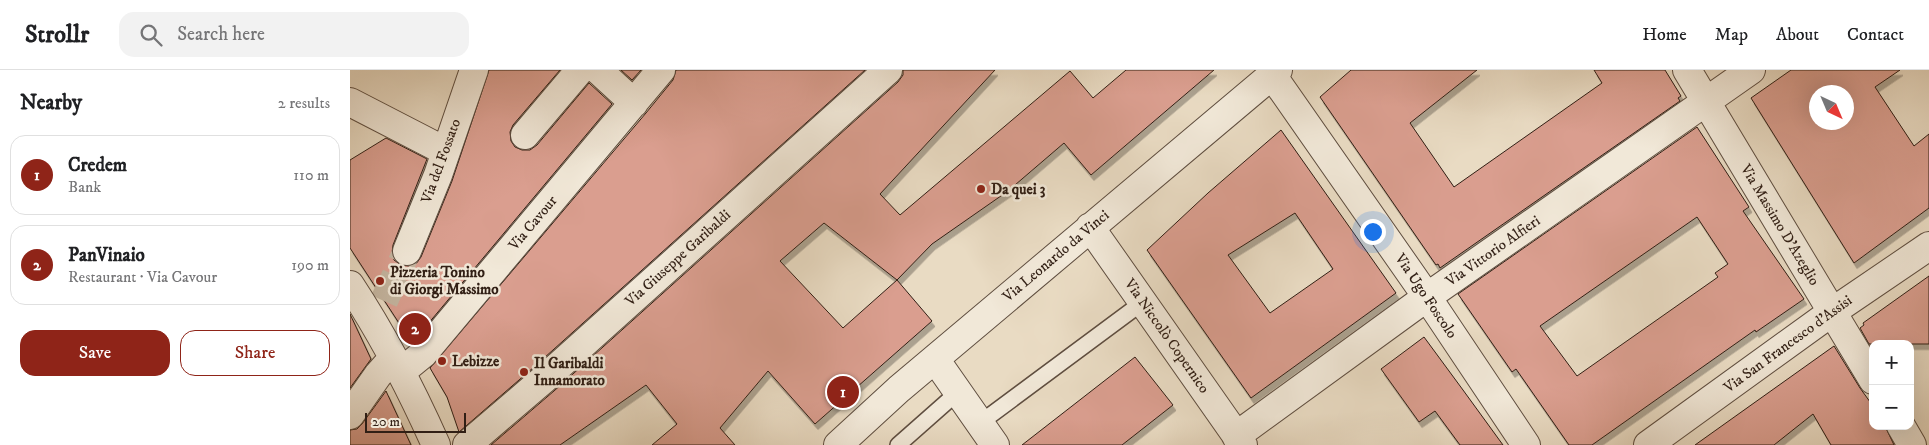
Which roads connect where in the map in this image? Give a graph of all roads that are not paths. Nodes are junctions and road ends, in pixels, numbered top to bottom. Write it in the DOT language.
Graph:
graph roads {
  1 [pos="474,70"];
  2 [pos="580,70"];
  3 [pos="598,70"];
  4 [pos="660,70"];
  5 [pos="888,70"];
  6 [pos="1687,70"];
  7 [pos="1751,70"];
  8 [pos="1275,72"];
  9 [pos="350,102"];
  10 [pos="1706,102"];
  11 [pos="634,103"];
  12 [pos="525,135"];
  13 [pos="445,151"];
  14 [pos="1090,227"];
  15 [pos="1929,246"];
  16 [pos="407,251"];
  17 [pos="350,284"];
  18 [pos="1427,297"];
  19 [pos="1142,302"];
  20 [pos="1832,312"];
  21 [pos="935,359"];
  22 [pos="397,365"];
  23 [pos="1869,373"];
  24 [pos="958,392"];
  25 [pos="350,415"];
  26 [pos="1903,430"];
  27 [pos="988,434"];
  28 [pos="1240,440"];
  29 [pos="436,445"];
  30 [pos="467,445"];
  31 [pos="838,445"];
  32 [pos="898,445"];
  33 [pos="1526,445"];
  34 [pos="1648,445"];
  35 [pos="1912,445"];
  1 -- 13 [label="street, Via del Fossato"];
  2 -- 12 [label="street"];
  3 -- 11 [label="street"];
  4 -- 11 [label="street, Via Cavour"];
  5 -- 30 [label="street, Via Giuseppe Garibaldi"];
  6 -- 10 [label="street, Via Massimo D'Azeglio"];
  7 -- 10 [label="street, Via Vittorio Alfieri"];
  8 -- 14 [label="street, Via Leonardo da Vinci"];
  8 -- 18 [label="street, Via Ugo Foscolo"];
  9 -- 13 [label="street"];
  10 -- 18 [label="street, Via Vittorio Alfieri"];
  10 -- 20 [label="street, Via Massimo D'Azeglio"];
  11 -- 22 [label="street, Via Cavour"];
  13 -- 16 [label="street, Via del Fossato"];
  14 -- 19 [label="street, Via Niccolò Copernico"];
  14 -- 21 [label="street, Via Leonardo da Vinci"];
  15 -- 20 [label="street, Via San Francesco d'Assisi"];
  17 -- 22 [label="street"];
  18 -- 28 [label="street, Via Vittorio Alfieri"];
  18 -- 33 [label="street, Via Ugo Foscolo"];
  19 -- 27 [label="lane"];
  19 -- 28 [label="street, Via Niccolò Copernico"];
  20 -- 23 [label="street, Via Massimo D'Azeglio"];
  20 -- 34 [label="street, Via San Francesco d'Assisi"];
  21 -- 24 [label="street"];
  21 -- 31 [label="street, Via Leonardo da Vinci"];
  22 -- 25 [label="street, Via Cavour"];
  22 -- 29 [label="street"];
  24 -- 27 [label="street"];
  24 -- 32 [label="lane"];
  26 -- 35 [label="street"];
}
